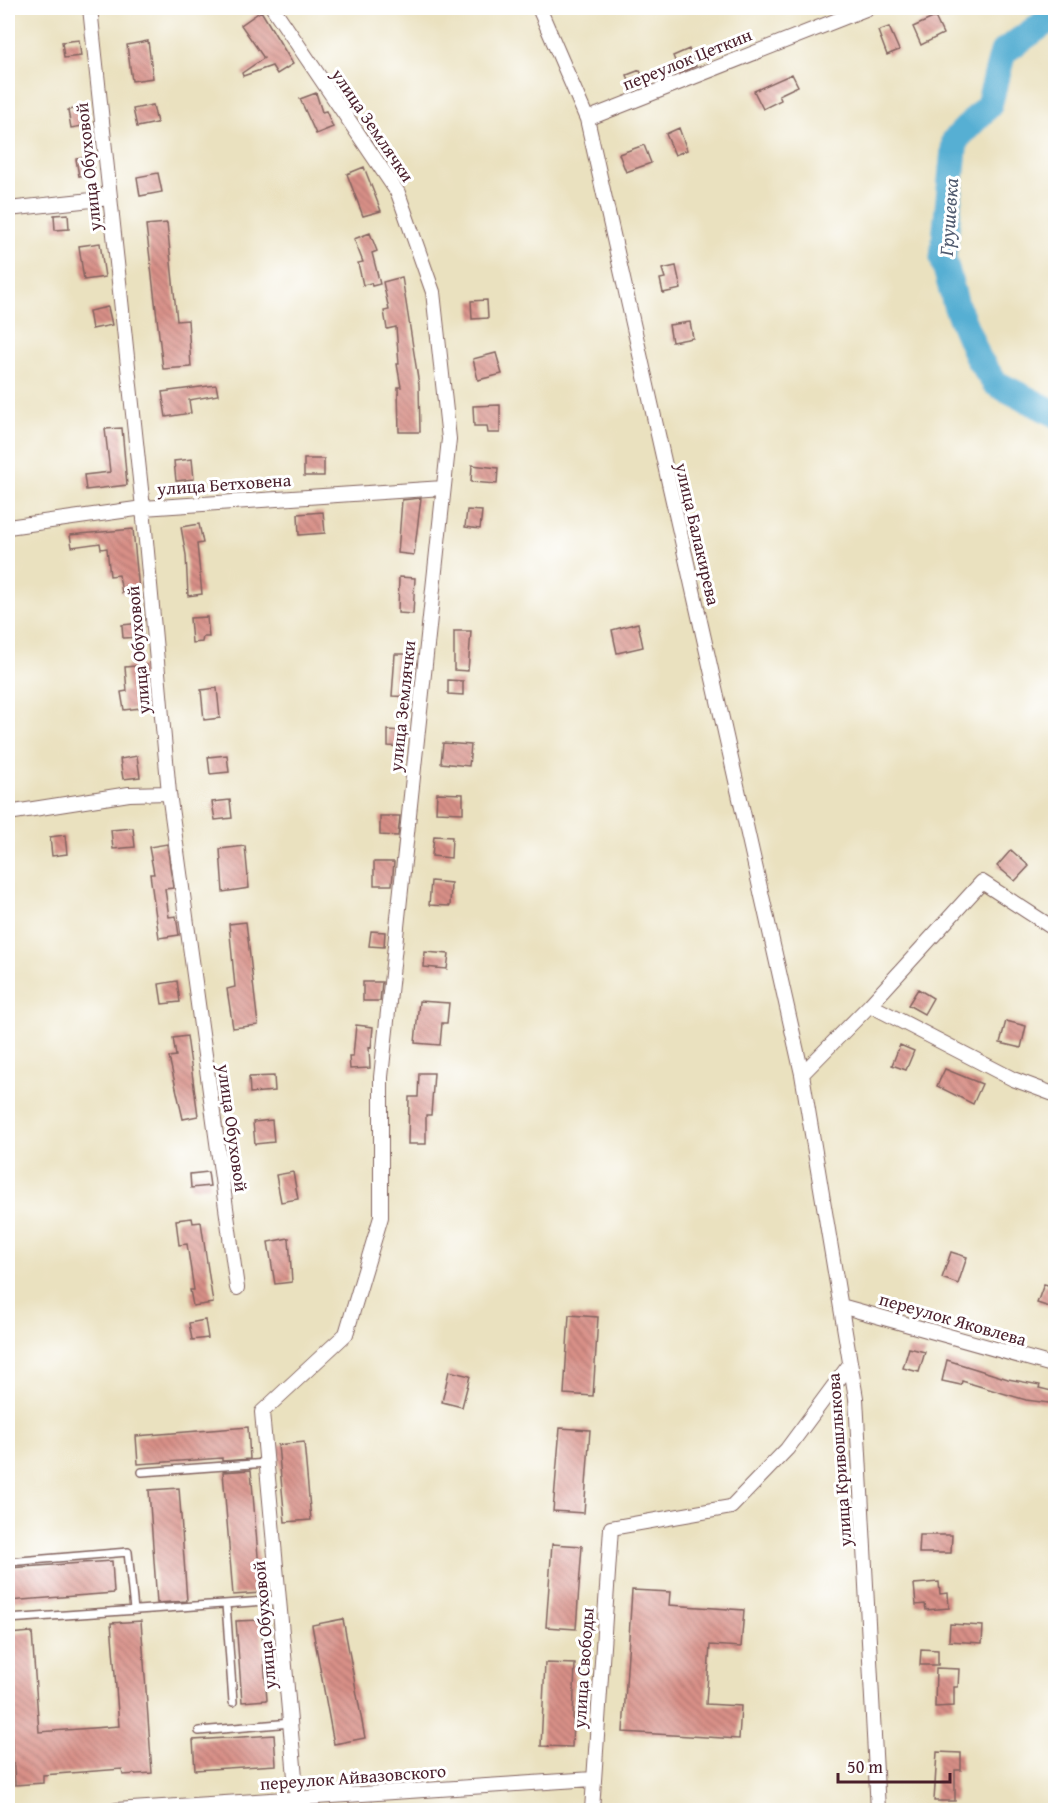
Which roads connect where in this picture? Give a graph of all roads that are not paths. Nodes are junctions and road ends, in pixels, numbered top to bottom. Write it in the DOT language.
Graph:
graph roads {
  1 [pos="90,8"];
  2 [pos="273,8"];
  3 [pos="539,8"];
  4 [pos="868,8"];
  5 [pos="849,11"];
  6 [pos="587,119"];
  7 [pos="110,198"];
  8 [pos="8,209"];
  9 [pos="443,488"];
  10 [pos="143,508"];
  11 [pos="8,526"];
  12 [pos="169,793"];
  13 [pos="8,813"];
  14 [pos="1056,930"];
  15 [pos="870,1005"];
  16 [pos="802,1074"];
  17 [pos="1056,1095"];
  18 [pos="237,1288"];
  19 [pos="841,1306"];
  20 [pos="850,1364"];
  21 [pos="1056,1366"];
  22 [pos="262,1412"];
  23 [pos="267,1463"];
  24 [pos="142,1472"];
  25 [pos="8,1562"];
  26 [pos="280,1600"];
  27 [pos="226,1604"];
  28 [pos="134,1610"];
  29 [pos="8,1619"];
  30 [pos="232,1702"];
  31 [pos="291,1723"];
  32 [pos="199,1731"];
  33 [pos="593,1779"];
  34 [pos="298,1804"];
  35 [pos="116,1810"];
  36 [pos="592,1810"];
  37 [pos="878,1810"];
  1 -- 7 [label="street, улица Обуховой"];
  2 -- 9 [label="street, улица Землячки"];
  3 -- 6 [label="street, улица Балакирева"];
  4 -- 5 [label="street, переулок Цеткин"];
  5 -- 6 [label="street, переулок Цеткин"];
  6 -- 16 [label="street, улица Балакирева"];
  7 -- 8 [label="street"];
  7 -- 10 [label="street, улица Обуховой"];
  9 -- 10 [label="street, улица Бетховена"];
  9 -- 22 [label="street, улица Землячки"];
  10 -- 11 [label="street, улица Бетховена"];
  10 -- 12 [label="street, улица Обуховой"];
  12 -- 13 [label="street"];
  12 -- 18 [label="street, улица Обуховой"];
  14 -- 15 [label="street"];
  15 -- 16 [label="street"];
  15 -- 17 [label="street"];
  16 -- 19 [label="street, улица Кривошлыкова"];
  19 -- 20 [label="street, улица Кривошлыкова"];
  19 -- 21 [label="street, переулок Яковлева"];
  20 -- 33 [label="street, улица Свободы"];
  20 -- 37 [label="street, улица Кривошлыкова"];
  22 -- 23 [label="street, улица Обуховой"];
  23 -- 24 [label="lane"];
  23 -- 26 [label="street, улица Обуховой"];
  25 -- 28 [label="lane"];
  26 -- 27 [label="lane"];
  26 -- 31 [label="street, улица Обуховой"];
  27 -- 28 [label="lane"];
  27 -- 30 [label="lane"];
  28 -- 29 [label="lane"];
  31 -- 32 [label="lane"];
  31 -- 34 [label="street, улица Обуховой"];
  33 -- 34 [label="street, переулок Айвазовского"];
  33 -- 36 [label="street, улица Свободы"];
  34 -- 35 [label="street, переулок Айвазовского"];
}
